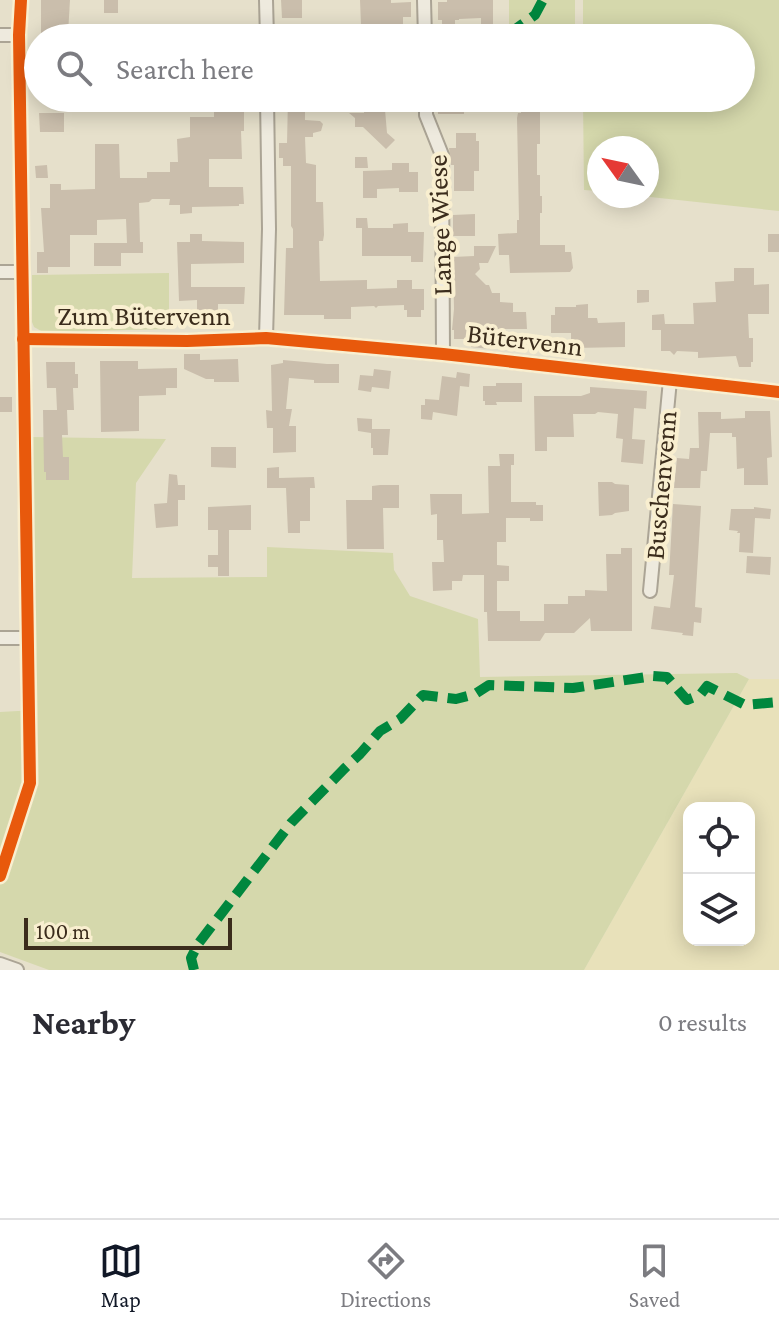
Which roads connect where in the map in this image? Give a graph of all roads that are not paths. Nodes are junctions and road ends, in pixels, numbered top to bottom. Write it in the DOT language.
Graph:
graph roads {
  1 [pos="21,0"];
  2 [pos="266,0"];
  3 [pos="424,0"];
  4 [pos="267,24"];
  5 [pos="425,24"];
  6 [pos="0,35"];
  7 [pos="19,35"];
  8 [pos="267,112"];
  9 [pos="426,112"];
  10 [pos="0,272"];
  11 [pos="22,272"];
  12 [pos="266,338"];
  13 [pos="23,339"];
  14 [pos="443,354"];
  15 [pos="670,380"];
  16 [pos="779,392"];
  17 [pos="650,591"];
  18 [pos="0,638"];
  19 [pos="28,638"];
  20 [pos="0,876"];
  21 [pos="0,964"];
  22 [pos="17,970"];
  1 -- 7 [label="street"];
  2 -- 4 [label="street"];
  3 -- 5 [label="street"];
  6 -- 7 [label="street"];
  7 -- 11 [label="street"];
  8 -- 12 [label="street"];
  9 -- 14 [label="street, Lange Wiese"];
  10 -- 11 [label="street"];
  11 -- 13 [label="street"];
  12 -- 13 [label="street, Zum Bütervenn"];
  12 -- 14 [label="street, Bütervenn"];
  13 -- 19 [label="street"];
  14 -- 15 [label="street, Bütervenn"];
  15 -- 16 [label="street, Bütervenn"];
  15 -- 17 [label="street, Buschenvenn"];
  18 -- 19 [label="street"];
  19 -- 20 [label="street"];
  21 -- 22 [label="street"];
}
